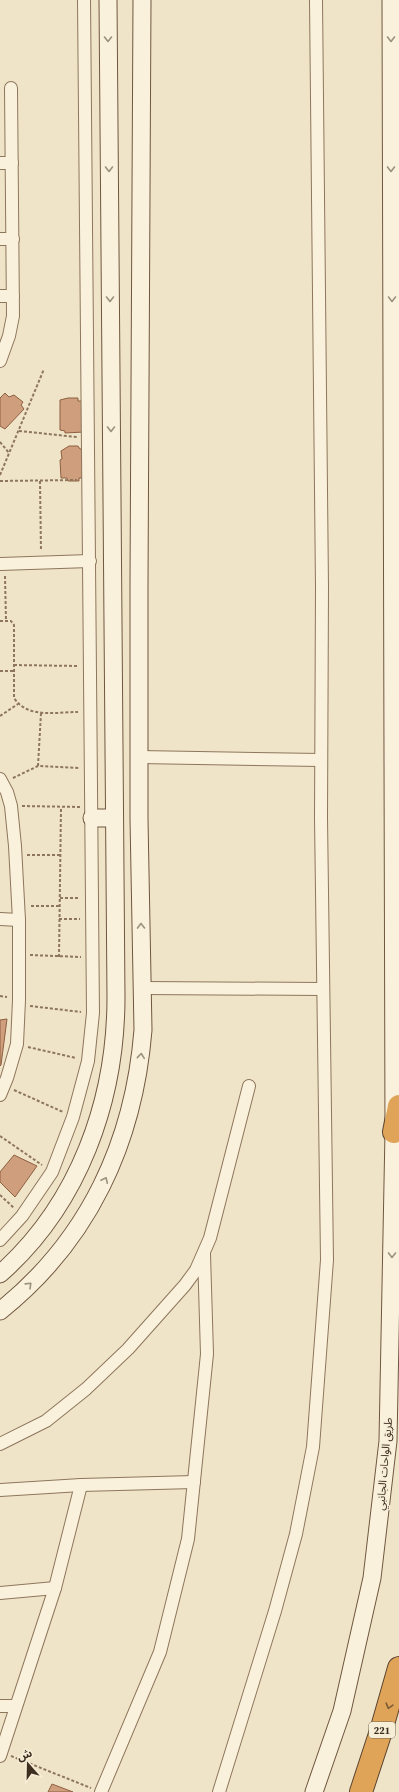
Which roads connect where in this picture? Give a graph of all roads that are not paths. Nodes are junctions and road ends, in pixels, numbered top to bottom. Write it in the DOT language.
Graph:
graph roads {
  1 [pos="84,0"];
  2 [pos="108,0"];
  3 [pos="142,0"];
  4 [pos="316,0"];
  5 [pos="391,0"];
  6 [pos="11,88"];
  7 [pos="6,163"];
  8 [pos="0,239"];
  9 [pos="13,239"];
  10 [pos="0,296"];
  11 [pos="13,296"];
  12 [pos="0,361"];
  13 [pos="90,562"];
  14 [pos="2,564"];
  15 [pos="139,757"];
  16 [pos="321,760"];
  17 [pos="1,781"];
  18 [pos="92,813"];
  19 [pos="114,818"];
  20 [pos="0,919"];
  21 [pos="18,920"];
  22 [pos="142,988"];
  23 [pos="323,989"];
  24 [pos="249,1086"];
  25 [pos="2,1090"];
  26 [pos="399,1106"];
  27 [pos="394,1132"];
  28 [pos="0,1240"];
  29 [pos="204,1254"];
  30 [pos="0,1274"];
  31 [pos="0,1311"];
  32 [pos="0,1444"];
  33 [pos="194,1482"];
  34 [pos="81,1485"];
  35 [pos="0,1490"];
  36 [pos="55,1588"];
  37 [pos="0,1592"];
  38 [pos="399,1668"];
  39 [pos="0,1706"];
  40 [pos="15,1706"];
  41 [pos="1,1754"];
  42 [pos="98,1791"];
  43 [pos="219,1792"];
  44 [pos="314,1792"];
  45 [pos="361,1792"];
  1 -- 13 [label="street"];
  2 -- 19 [label="street, one-way"];
  3 -- 15 [label="street"];
  4 -- 16 [label="street"];
  5 -- 27 [label="street, طريق الواحات الجانبي, one-way"];
  6 -- 7 [label="street"];
  7 -- 9 [label="street"];
  8 -- 9 [label="street"];
  9 -- 11 [label="street"];
  10 -- 11 [label="street"];
  11 -- 12 [label="street"];
  13 -- 14 [label="street"];
  13 -- 18 [label="street"];
  15 -- 16 [label="street"];
  22 -- 15 [label="street, one-way"];
  16 -- 23 [label="street"];
  17 -- 21 [label="street"];
  18 -- 19 [label="street"];
  18 -- 28 [label="street"];
  19 -- 30 [label="street"];
  20 -- 21 [label="street"];
  21 -- 25 [label="street"];
  22 -- 23 [label="street"];
  31 -- 22 [label="street, one-way"];
  23 -- 43 [label="street"];
  24 -- 29 [label="street"];
  26 -- 27 [label="highway"];
  27 -- 44 [label="street, طريق الواحات الجانبي, one-way"];
  29 -- 32 [label="street"];
  29 -- 33 [label="street"];
  33 -- 34 [label="street"];
  33 -- 42 [label="street"];
  34 -- 35 [label="street"];
  34 -- 36 [label="street"];
  36 -- 37 [label="street"];
  36 -- 40 [label="street"];
  38 -- 45 [label="highway, 221, one-way"];
  39 -- 40 [label="street"];
  40 -- 41 [label="street"];
}
